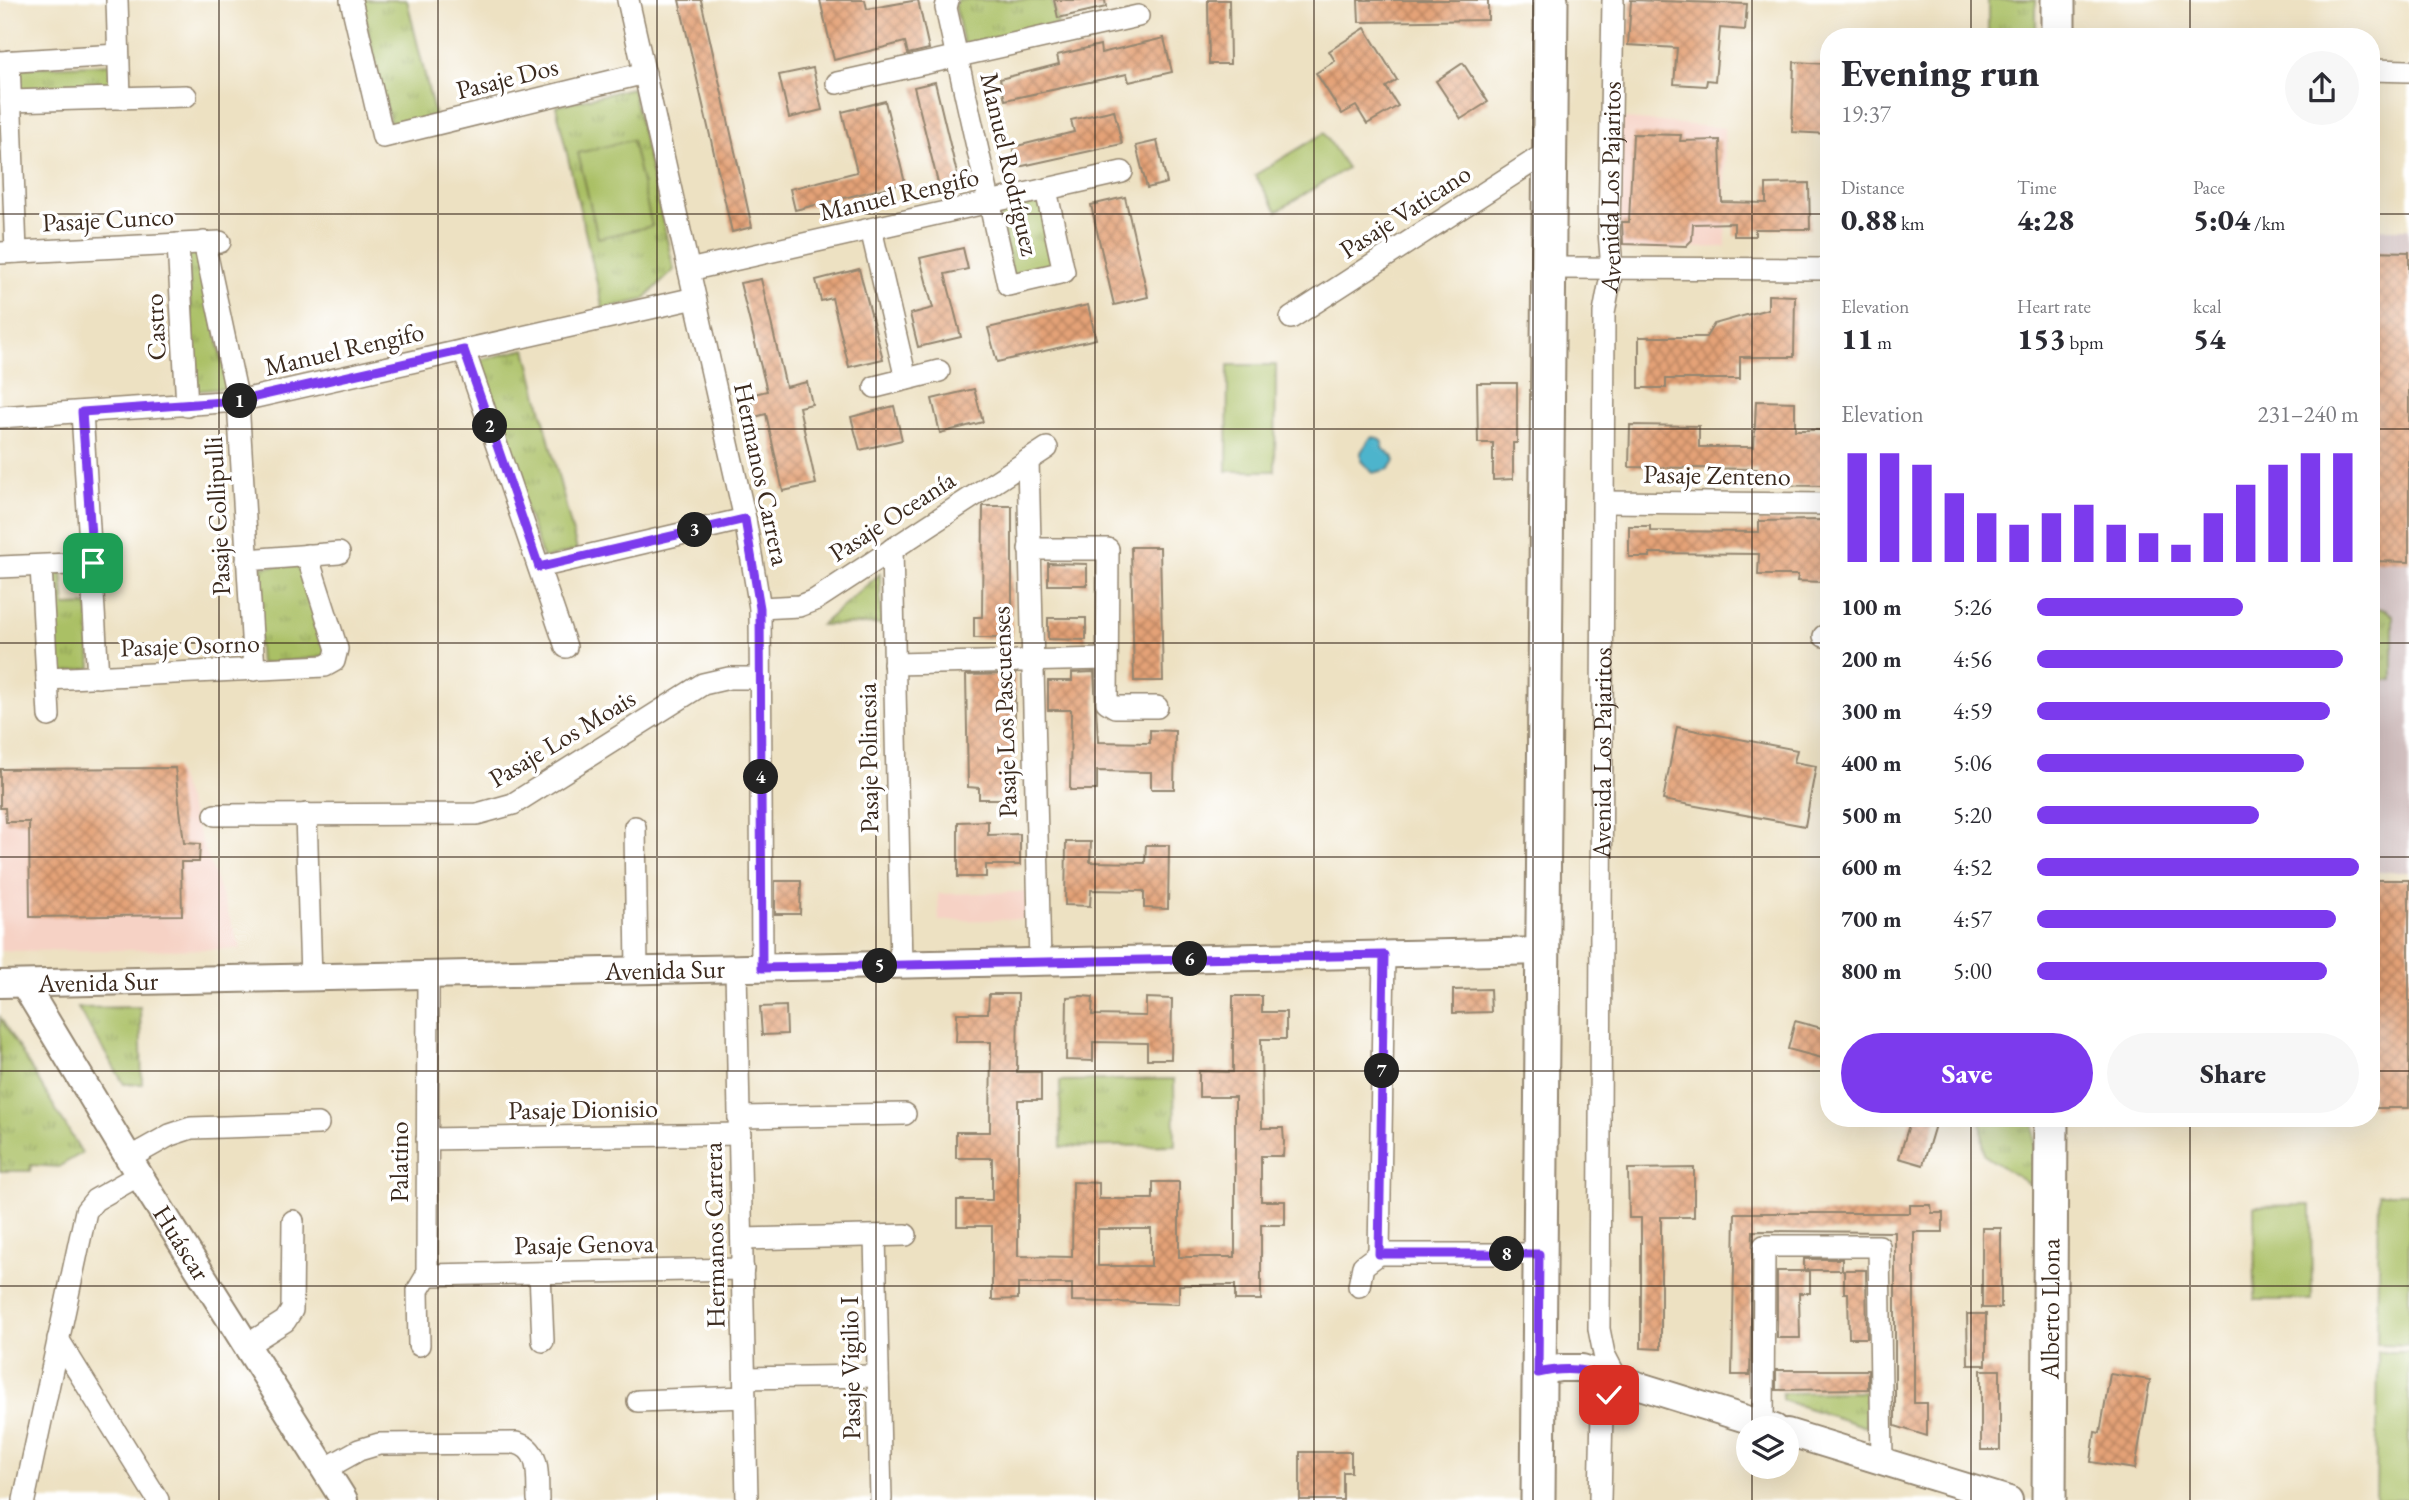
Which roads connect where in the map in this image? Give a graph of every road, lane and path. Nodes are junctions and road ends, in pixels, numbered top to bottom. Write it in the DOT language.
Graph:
graph roads {
  1 [pos="117,0"];
  2 [pos="351,0"];
  3 [pos="628,0"];
  4 [pos="1551,0"];
  5 [pos="1613,0"];
  6 [pos="2058,0"];
  7 [pos="946,3"];
  8 [pos="1138,16"];
  9 [pos="2058,28"];
  10 [pos="118,55"];
  11 [pos="957,56"];
  12 [pos="5,62"];
  13 [pos="2380,70"];
  14 [pos="2409,71"];
  15 [pos="645,73"];
  16 [pos="837,83"];
  17 [pos="186,96"];
  18 [pos="120,98"];
  19 [pos="10,101"];
  20 [pos="1549,151"];
  21 [pos="1122,172"];
  22 [pos="1046,190"];
  23 [pos="989,202"];
  24 [pos="871,229"];
  25 [pos="212,242"];
  26 [pos="178,244"];
  27 [pos="8,253"];
  28 [pos="1548,268"];
  29 [pos="1820,269"];
  30 [pos="689,270"];
  31 [pos="1612,270"];
  32 [pos="695,298"];
  33 [pos="1291,318"];
  34 [pos="464,350"];
  35 [pos="939,371"];
  36 [pos="906,379"];
  37 [pos="875,387"];
  38 [pos="238,401"];
  39 [pos="187,407"];
  40 [pos="82,412"];
  41 [pos="0,417"];
  42 [pos="1047,448"];
  43 [pos="1027,460"];
  44 [pos="1604,502"];
  45 [pos="1820,505"];
  46 [pos="745,519"];
  47 [pos="1028,549"];
  48 [pos="892,550"];
  49 [pos="338,553"];
  50 [pos="307,555"];
  51 [pos="247,559"];
  52 [pos="93,563"];
  53 [pos="41,566"];
  54 [pos="0,567"];
  55 [pos="539,567"];
  56 [pos="760,608"];
  57 [pos="566,647"];
  58 [pos="1106,659"];
  59 [pos="1030,661"];
  60 [pos="894,664"];
  61 [pos="254,670"];
  62 [pos="98,677"];
  63 [pos="761,678"];
  64 [pos="47,679"];
  65 [pos="1157,707"];
  66 [pos="49,716"];
  67 [pos="215,814"];
  68 [pos="306,814"];
  69 [pos="635,827"];
  70 [pos="1540,951"];
  71 [pos="1384,955"];
  72 [pos="1040,962"];
  73 [pos="901,965"];
  74 [pos="749,968"];
  75 [pos="637,971"];
  76 [pos="428,975"];
  77 [pos="311,978"];
  78 [pos="12,984"];
  79 [pos="905,1114"];
  80 [pos="318,1125"];
  81 [pos="740,1126"];
  82 [pos="2051,1127"];
  83 [pos="427,1139"];
  84 [pos="134,1166"];
  85 [pos="293,1221"];
  86 [pos="906,1235"];
  87 [pos="875,1236"];
  88 [pos="742,1238"];
  89 [pos="1379,1254"];
  90 [pos="1539,1254"];
  91 [pos="743,1269"];
  92 [pos="540,1273"];
  93 [pos="427,1275"];
  94 [pos="1359,1286"];
  95 [pos="58,1339"];
  96 [pos="543,1341"];
  97 [pos="247,1345"];
  98 [pos="419,1345"];
  99 [pos="1538,1373"];
  100 [pos="878,1376"];
  101 [pos="1617,1379"];
  102 [pos="745,1388"];
  103 [pos="638,1401"];
  104 [pos="1736,1416"];
  105 [pos="1774,1416"];
  106 [pos="1799,1435"];
  107 [pos="1882,1461"];
  108 [pos="325,1469"];
  109 [pos="23,1500"];
  110 [pos="158,1500"];
  111 [pos="344,1500"];
  112 [pos="538,1500"];
  113 [pos="747,1500"];
  114 [pos="881,1500"];
  115 [pos="1538,1500"];
  116 [pos="1600,1500"];
  117 [pos="2009,1500"];
  118 [pos="2049,1500"];
  1 -- 10 [label="street"];
  2 -- 15 [label="street, Pasaje Dos"];
  3 -- 15 [label="street, Hermanos Carrera"];
  4 -- 20 [label="main road"];
  5 -- 31 [label="street, Avenida Los Pajaritos"];
  6 -- 9 [label="main road"];
  7 -- 11 [label="street, Manuel Rodríguez"];
  8 -- 11 [label="street, Manuel Rodríguez"];
  10 -- 12 [label="street"];
  10 -- 18 [label="street"];
  11 -- 16 [label="street, Manuel Rodríguez"];
  11 -- 23 [label="street, Manuel Rodríguez"];
  12 -- 19 [label="street"];
  13 -- 14 [label="street"];
  15 -- 30 [label="street, Hermanos Carrera"];
  17 -- 18 [label="street"];
  18 -- 19 [label="street"];
  19 -- 27 [label="street"];
  20 -- 28 [label="main road"];
  20 -- 33 [label="street, Pasaje Vaticano"];
  21 -- 22 [label="street, Manuel Rengifo"];
  22 -- 23 [label="street, Manuel Rengifo"];
  22 -- 23 [label="street, Manuel Rodríguez"];
  23 -- 24 [label="street, Manuel Rengifo"];
  24 -- 30 [label="street, Manuel Rengifo"];
  24 -- 36 [label="street"];
  25 -- 26 [label="street, Pasaje Cunco"];
  25 -- 38 [label="street, Pasaje Collipulli"];
  26 -- 27 [label="street, Pasaje Cunco"];
  26 -- 39 [label="street, Castro"];
  28 -- 31 [label="street"];
  28 -- 70 [label="main road"];
  29 -- 31 [label="street"];
  30 -- 32 [label="street, Hermanos Carrera"];
  31 -- 44 [label="street, Avenida Los Pajaritos"];
  32 -- 34 [label="street, Manuel Rengifo"];
  32 -- 46 [label="street, Hermanos Carrera"];
  34 -- 38 [label="street, Manuel Rengifo"];
  34 -- 55 [label="street"];
  35 -- 36 [label="street"];
  36 -- 37 [label="street"];
  38 -- 39 [label="street, Manuel Rengifo"];
  38 -- 51 [label="street, Pasaje Collipulli"];
  39 -- 40 [label="street, Manuel Rengifo"];
  40 -- 41 [label="street, Manuel Rengifo"];
  40 -- 52 [label="street"];
  42 -- 43 [label="street, Pasaje Oceanía"];
  43 -- 47 [label="street, Pasaje Los Pascuenses"];
  43 -- 48 [label="street, Pasaje Oceanía"];
  44 -- 45 [label="street, Pasaje Zenteno"];
  44 -- 101 [label="street, Avenida Los Pajaritos"];
  46 -- 55 [label="street"];
  46 -- 56 [label="street, Hermanos Carrera"];
  47 -- 58 [label="street"];
  47 -- 59 [label="street, Pasaje Los Pascuenses"];
  48 -- 56 [label="street, Pasaje Oceanía"];
  48 -- 60 [label="street, Pasaje Polinesia"];
  49 -- 50 [label="street"];
  50 -- 51 [label="street"];
  50 -- 61 [label="street, Pasaje Osorno"];
  51 -- 61 [label="street, Pasaje Collipulli"];
  52 -- 53 [label="street"];
  52 -- 62 [label="street"];
  53 -- 54 [label="street"];
  53 -- 64 [label="street"];
  55 -- 57 [label="street"];
  56 -- 63 [label="street, Hermanos Carrera"];
  58 -- 59 [label="street"];
  58 -- 65 [label="street"];
  59 -- 60 [label="street"];
  59 -- 72 [label="street, Pasaje Los Pascuenses"];
  60 -- 73 [label="street, Pasaje Polinesia"];
  61 -- 62 [label="street, Pasaje Osorno"];
  62 -- 64 [label="street, Pasaje Osorno"];
  63 -- 68 [label="street, Pasaje Los Moais"];
  63 -- 74 [label="street, Hermanos Carrera"];
  64 -- 66 [label="street"];
  67 -- 68 [label="street, Pasaje Los Moais"];
  68 -- 77 [label="street"];
  69 -- 75 [label="street"];
  70 -- 71 [label="street, Avenida Sur"];
  70 -- 90 [label="main road"];
  71 -- 72 [label="street, Avenida Sur"];
  71 -- 89 [label="street"];
  72 -- 73 [label="street, Avenida Sur"];
  73 -- 74 [label="street, Avenida Sur"];
  74 -- 75 [label="street, Avenida Sur"];
  74 -- 81 [label="street, Hermanos Carrera"];
  75 -- 76 [label="street, Avenida Sur"];
  76 -- 77 [label="street, Avenida Sur"];
  76 -- 83 [label="street, Palatino"];
  77 -- 78 [label="street, Avenida Sur"];
  78 -- 84 [label="street, Huáscar"];
  79 -- 81 [label="street, Pasaje Dionisio"];
  80 -- 84 [label="street"];
  81 -- 83 [label="street, Pasaje Dionisio"];
  81 -- 88 [label="street, Hermanos Carrera"];
  82 -- 118 [label="main road, Alberto Llona"];
  83 -- 93 [label="street, Palatino"];
  84 -- 95 [label="street"];
  84 -- 97 [label="street, Huáscar"];
  85 -- 97 [label="street"];
  86 -- 87 [label="street"];
  87 -- 88 [label="street"];
  87 -- 100 [label="street, Pasaje Vigilio I"];
  88 -- 91 [label="street, Hermanos Carrera"];
  89 -- 90 [label="street"];
  89 -- 94 [label="street"];
  90 -- 99 [label="main road"];
  91 -- 92 [label="street, Pasaje Genova"];
  91 -- 102 [label="street, Hermanos Carrera"];
  92 -- 93 [label="street, Pasaje Genova"];
  92 -- 96 [label="street"];
  93 -- 98 [label="street, Palatino"];
  95 -- 109 [label="street"];
  95 -- 110 [label="street"];
  97 -- 108 [label="street, Huáscar"];
  99 -- 101 [label="street"];
  99 -- 115 [label="main road"];
  100 -- 102 [label="street"];
  100 -- 114 [label="street, Pasaje Vigilio I"];
  101 -- 104 [label="street"];
  101 -- 116 [label="street"];
  102 -- 103 [label="street"];
  102 -- 113 [label="street, Hermanos Carrera"];
  105 -- 107 [label="street"];
  106 -- 107 [label="street"];
  107 -- 117 [label="street"];
  108 -- 111 [label="street, Huáscar"];
  108 -- 112 [label="street"];
}
